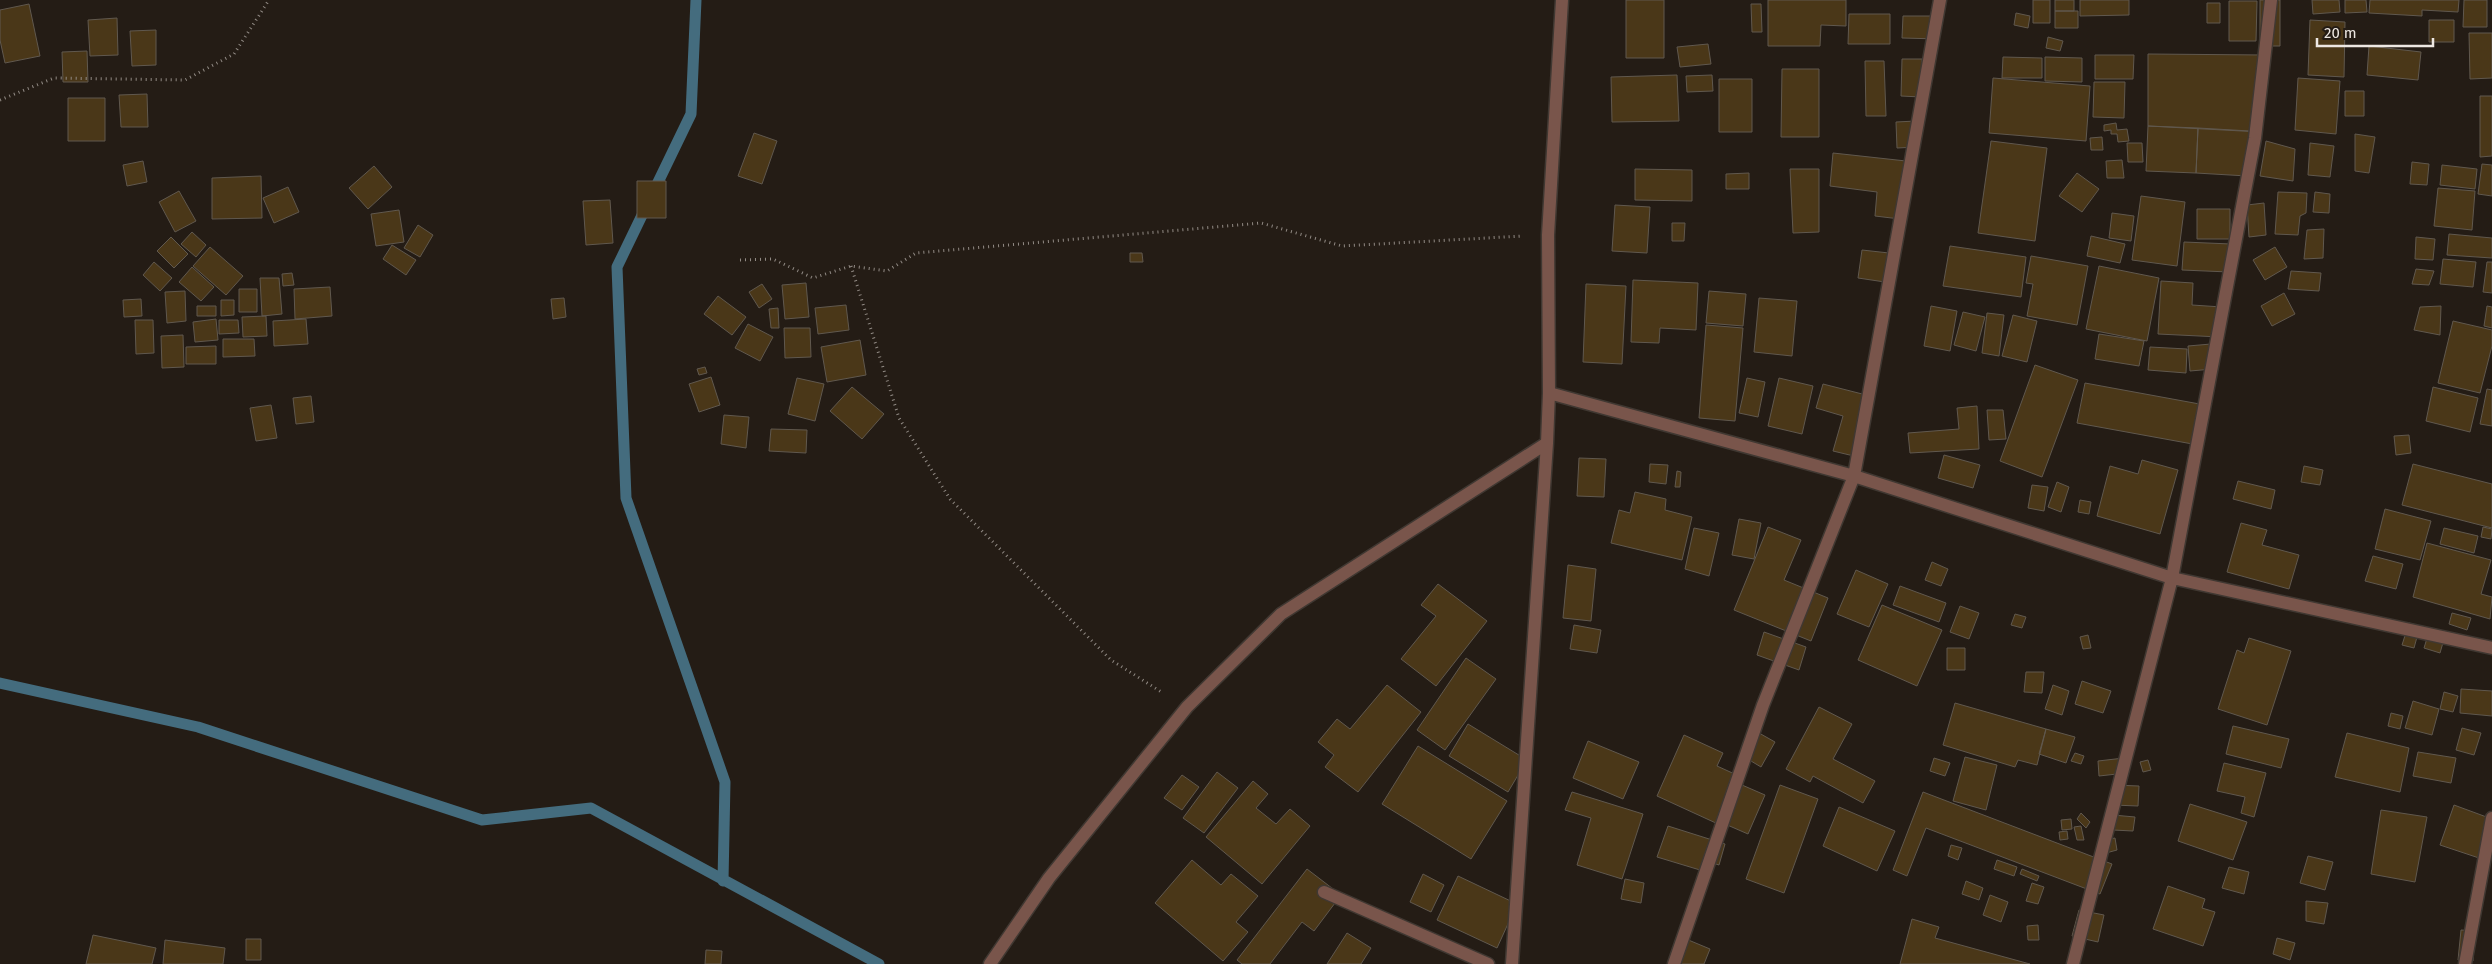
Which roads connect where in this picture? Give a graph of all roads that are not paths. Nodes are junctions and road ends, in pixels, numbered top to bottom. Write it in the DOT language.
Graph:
graph roads {
  1 [pos="1562,0"];
  2 [pos="1940,0"];
  3 [pos="2271,0"];
  4 [pos="1549,393"];
  5 [pos="1546,443"];
  6 [pos="1854,476"];
  7 [pos="2172,578"];
  8 [pos="2492,648"];
  9 [pos="2492,818"];
  10 [pos="1324,892"];
  11 [pos="990,964"];
  12 [pos="1488,964"];
  13 [pos="1512,964"];
  14 [pos="1674,964"];
  15 [pos="2073,964"];
  16 [pos="2465,964"];
  1 -- 4 [label="street"];
  2 -- 6 [label="street"];
  3 -- 7 [label="street"];
  4 -- 5 [label="street"];
  4 -- 6 [label="street"];
  5 -- 11 [label="street"];
  5 -- 13 [label="street"];
  6 -- 7 [label="street"];
  6 -- 14 [label="street"];
  7 -- 8 [label="street"];
  7 -- 15 [label="street"];
  9 -- 16 [label="street"];
  10 -- 12 [label="street"];
}
